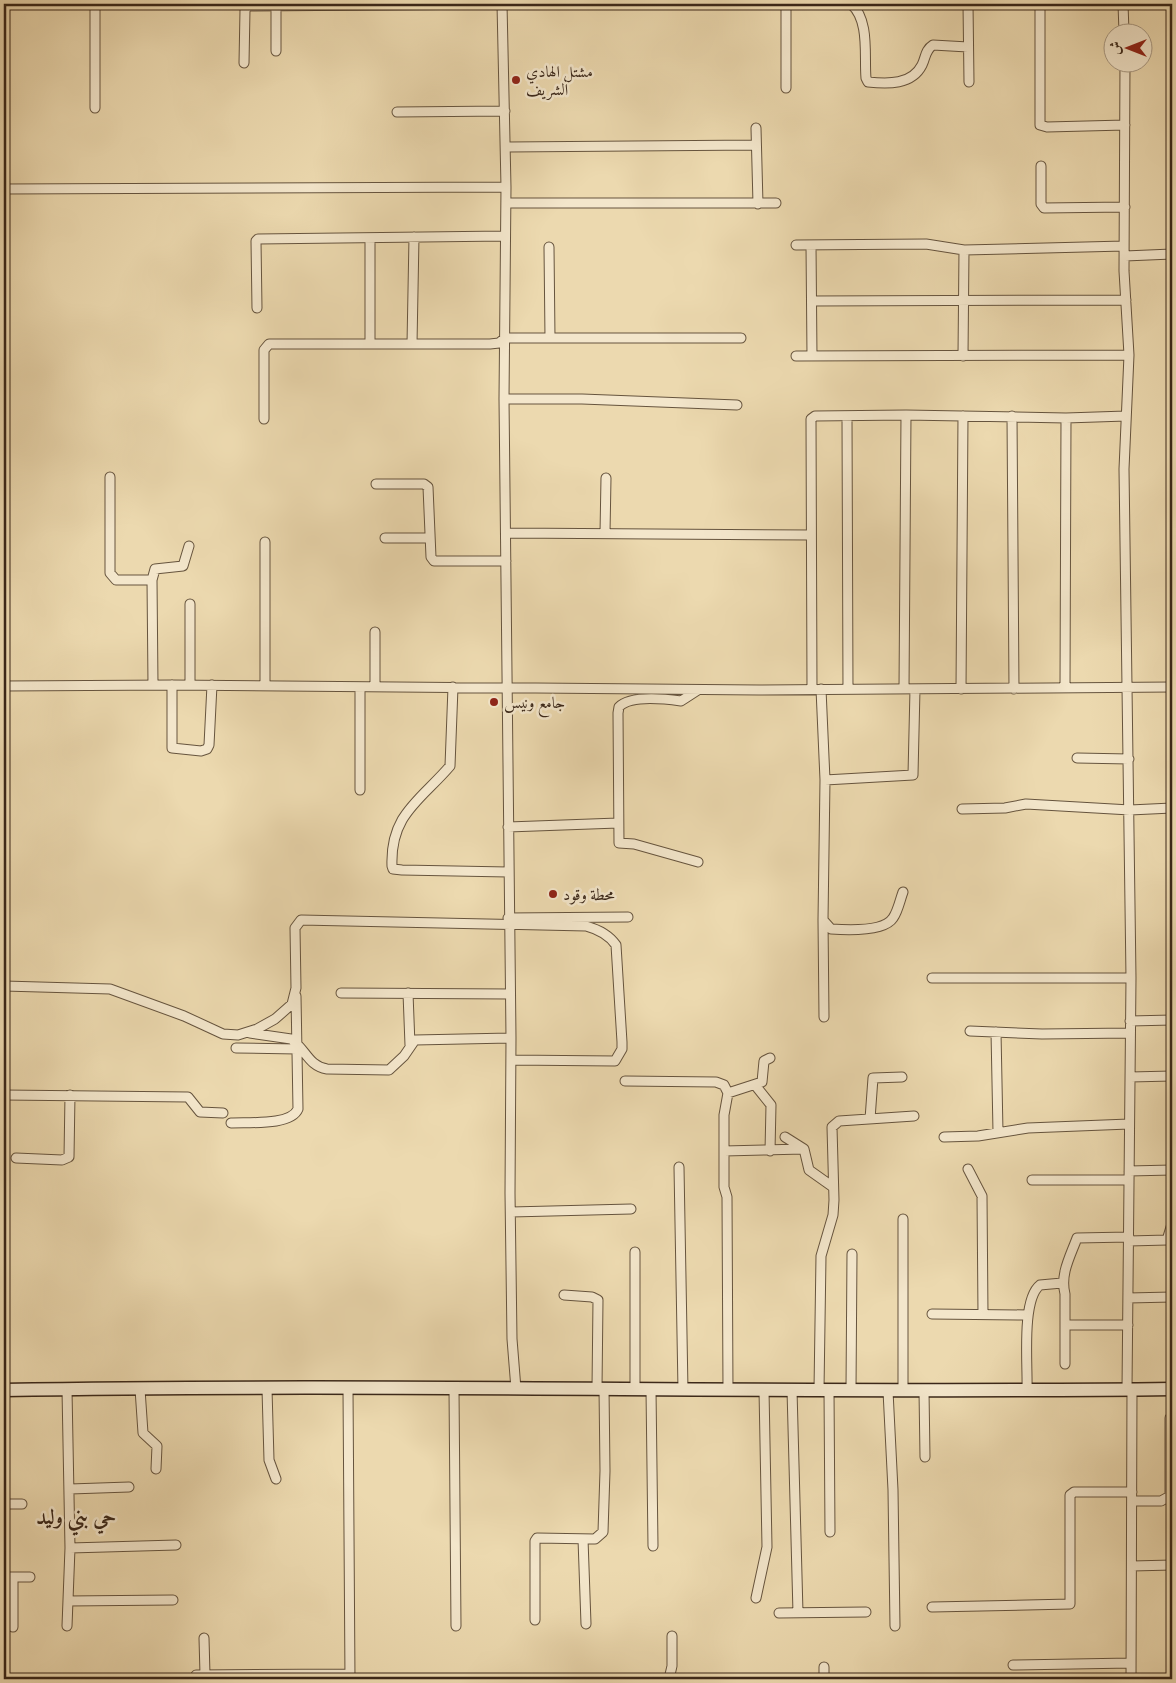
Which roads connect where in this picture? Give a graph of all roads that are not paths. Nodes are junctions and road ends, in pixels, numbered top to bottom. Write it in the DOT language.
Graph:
graph roads {
  1 [pos="95,4"];
  2 [pos="502,4"];
  3 [pos="786,4"];
  4 [pos="851,4"];
  5 [pos="968,4"];
  6 [pos="1040,4"];
  7 [pos="1124,4"];
  8 [pos="276,6"];
  9 [pos="1124,22"];
  10 [pos="968,47"];
  11 [pos="276,51"];
  12 [pos="244,63"];
  13 [pos="1124,72"];
  14 [pos="968,82"];
  15 [pos="786,88"];
  16 [pos="95,108"];
  17 [pos="397,112"];
  18 [pos="505,112"];
  19 [pos="1125,125"];
  20 [pos="756,128"];
  21 [pos="756,145"];
  22 [pos="506,147"];
  23 [pos="1041,166"];
  24 [pos="506,187"];
  25 [pos="4,189"];
  26 [pos="506,204"];
  27 [pos="758,204"];
  28 [pos="776,204"];
  29 [pos="1125,207"];
  30 [pos="505,236"];
  31 [pos="414,237"];
  32 [pos="370,238"];
  33 [pos="796,245"];
  34 [pos="811,245"];
  35 [pos="1124,246"];
  36 [pos="550,247"];
  37 [pos="964,250"];
  38 [pos="1172,254"];
  39 [pos="1125,256"];
  40 [pos="962,300"];
  41 [pos="1126,300"];
  42 [pos="812,301"];
  43 [pos="257,308"];
  44 [pos="504,338"];
  45 [pos="550,338"];
  46 [pos="741,338"];
  47 [pos="370,344"];
  48 [pos="412,344"];
  49 [pos="1129,355"];
  50 [pos="796,356"];
  51 [pos="812,356"];
  52 [pos="963,356"];
  53 [pos="504,399"];
  54 [pos="737,405"];
  55 [pos="906,415"];
  56 [pos="963,416"];
  57 [pos="1012,416"];
  58 [pos="1126,416"];
  59 [pos="847,418"];
  60 [pos="1066,418"];
  61 [pos="264,419"];
  62 [pos="110,477"];
  63 [pos="606,478"];
  64 [pos="376,484"];
  65 [pos="506,533"];
  66 [pos="605,533"];
  67 [pos="810,535"];
  68 [pos="385,538"];
  69 [pos="430,538"];
  70 [pos="265,542"];
  71 [pos="189,546"];
  72 [pos="506,561"];
  73 [pos="152,580"];
  74 [pos="190,604"];
  75 [pos="374,632"];
  76 [pos="153,685"];
  77 [pos="172,685"];
  78 [pos="190,685"];
  79 [pos="212,685"];
  80 [pos="4,686"];
  81 [pos="266,686"];
  82 [pos="360,687"];
  83 [pos="375,687"];
  84 [pos="453,687"];
  85 [pos="1128,687"];
  86 [pos="1172,687"];
  87 [pos="506,688"];
  88 [pos="1065,688"];
  89 [pos="817,689"];
  90 [pos="848,689"];
  91 [pos="915,689"];
  92 [pos="961,689"];
  93 [pos="1014,689"];
  94 [pos="698,690"];
  95 [pos="904,690"];
  96 [pos="1078,758"];
  97 [pos="1130,759"];
  98 [pos="825,780"];
  99 [pos="360,790"];
  100 [pos="1172,808"];
  101 [pos="962,809"];
  102 [pos="1130,810"];
  103 [pos="618,823"];
  104 [pos="508,827"];
  105 [pos="698,862"];
  106 [pos="508,872"];
  107 [pos="903,892"];
  108 [pos="628,918"];
  109 [pos="508,920"];
  110 [pos="823,920"];
  111 [pos="932,978"];
  112 [pos="1131,978"];
  113 [pos="4,986"];
  114 [pos="296,988"];
  115 [pos="341,993"];
  116 [pos="408,993"];
  117 [pos="510,994"];
  118 [pos="824,1016"];
  119 [pos="1130,1020"];
  120 [pos="1172,1020"];
  121 [pos="970,1031"];
  122 [pos="996,1032"];
  123 [pos="246,1033"];
  124 [pos="1130,1033"];
  125 [pos="511,1038"];
  126 [pos="410,1044"];
  127 [pos="297,1046"];
  128 [pos="236,1048"];
  129 [pos="770,1058"];
  130 [pos="511,1060"];
  131 [pos="1172,1076"];
  132 [pos="902,1077"];
  133 [pos="1130,1077"];
  134 [pos="625,1081"];
  135 [pos="755,1085"];
  136 [pos="728,1093"];
  137 [pos="4,1095"];
  138 [pos="70,1095"];
  139 [pos="222,1112"];
  140 [pos="914,1116"];
  141 [pos="870,1119"];
  142 [pos="231,1123"];
  143 [pos="1129,1124"];
  144 [pos="998,1132"];
  145 [pos="785,1137"];
  146 [pos="944,1137"];
  147 [pos="804,1149"];
  148 [pos="770,1150"];
  149 [pos="724,1151"];
  150 [pos="16,1158"];
  151 [pos="678,1167"];
  152 [pos="968,1169"];
  153 [pos="1172,1170"];
  154 [pos="1130,1176"];
  155 [pos="1032,1180"];
  156 [pos="833,1187"];
  157 [pos="631,1209"];
  158 [pos="511,1212"];
  159 [pos="903,1219"];
  160 [pos="1172,1224"];
  161 [pos="1129,1239"];
  162 [pos="635,1252"];
  163 [pos="852,1254"];
  164 [pos="1062,1283"];
  165 [pos="564,1295"];
  166 [pos="1172,1297"];
  167 [pos="1128,1298"];
  168 [pos="932,1314"];
  169 [pos="983,1314"];
  170 [pos="1028,1314"];
  171 [pos="1065,1325"];
  172 [pos="1128,1325"];
  173 [pos="1065,1364"];
  174 [pos="600,1388"];
  175 [pos="140,1389"];
  176 [pos="266,1389"];
  177 [pos="348,1389"];
  178 [pos="454,1389"];
  179 [pos="516,1389"];
  180 [pos="1130,1389"];
  181 [pos="1172,1389"];
  182 [pos="4,1390"];
  183 [pos="67,1390"];
  184 [pos="635,1390"];
  185 [pos="651,1390"];
  186 [pos="683,1390"];
  187 [pos="728,1390"];
  188 [pos="764,1390"];
  189 [pos="792,1390"];
  190 [pos="824,1390"];
  191 [pos="851,1390"];
  192 [pos="888,1390"];
  193 [pos="903,1390"];
  194 [pos="1027,1390"];
  195 [pos="924,1391"];
  196 [pos="1170,1418"];
  197 [pos="925,1458"];
  198 [pos="156,1469"];
  199 [pos="276,1479"];
  200 [pos="128,1487"];
  201 [pos="70,1489"];
  202 [pos="1132,1497"];
  203 [pos="4,1504"];
  204 [pos="22,1504"];
  205 [pos="830,1532"];
  206 [pos="583,1539"];
  207 [pos="176,1545"];
  208 [pos="654,1546"];
  209 [pos="70,1548"];
  210 [pos="1172,1565"];
  211 [pos="1132,1566"];
  212 [pos="8,1577"];
  213 [pos="30,1577"];
  214 [pos="756,1598"];
  215 [pos="173,1600"];
  216 [pos="68,1601"];
  217 [pos="932,1607"];
  218 [pos="798,1612"];
  219 [pos="866,1612"];
  220 [pos="779,1613"];
  221 [pos="535,1620"];
  222 [pos="586,1624"];
  223 [pos="67,1626"];
  224 [pos="456,1626"];
  225 [pos="895,1626"];
  226 [pos="13,1627"];
  227 [pos="672,1636"];
  228 [pos="204,1638"];
  229 [pos="1131,1663"];
  230 [pos="1013,1665"];
  231 [pos="824,1666"];
  232 [pos="350,1676"];
  233 [pos="328,1677"];
  234 [pos="669,1679"];
  235 [pos="824,1679"];
  236 [pos="1131,1679"];
  1 -- 16 [label="street"];
  2 -- 8 [label="street"];
  2 -- 18 [label="street"];
  3 -- 15 [label="street"];
  4 -- 10 [label="street"];
  5 -- 10 [label="street"];
  6 -- 19 [label="street"];
  7 -- 9 [label="street"];
  8 -- 11 [label="street"];
  8 -- 12 [label="street"];
  10 -- 14 [label="street"];
  13 -- 19 [label="street"];
  17 -- 18 [label="street"];
  18 -- 22 [label="street"];
  19 -- 29 [label="street"];
  20 -- 21 [label="street"];
  21 -- 22 [label="street"];
  21 -- 27 [label="street"];
  22 -- 24 [label="street"];
  23 -- 29 [label="street"];
  24 -- 25 [label="street"];
  24 -- 26 [label="street"];
  26 -- 27 [label="street"];
  26 -- 30 [label="street"];
  27 -- 28 [label="street"];
  29 -- 35 [label="street"];
  30 -- 31 [label="street"];
  30 -- 44 [label="street"];
  31 -- 32 [label="street"];
  31 -- 48 [label="street"];
  32 -- 43 [label="street"];
  32 -- 47 [label="street"];
  33 -- 34 [label="street"];
  34 -- 37 [label="street"];
  34 -- 42 [label="street"];
  35 -- 37 [label="street"];
  35 -- 39 [label="street"];
  36 -- 45 [label="street"];
  37 -- 40 [label="street"];
  38 -- 39 [label="street"];
  39 -- 41 [label="street"];
  40 -- 41 [label="street"];
  40 -- 42 [label="street"];
  40 -- 52 [label="street"];
  41 -- 49 [label="street"];
  42 -- 51 [label="street"];
  44 -- 45 [label="street"];
  44 -- 48 [label="street"];
  44 -- 53 [label="street"];
  45 -- 46 [label="street"];
  47 -- 48 [label="street"];
  47 -- 61 [label="street"];
  49 -- 52 [label="street"];
  49 -- 58 [label="street"];
  50 -- 51 [label="street"];
  51 -- 52 [label="street"];
  53 -- 54 [label="street"];
  53 -- 65 [label="street"];
  55 -- 56 [label="street"];
  55 -- 59 [label="street"];
  55 -- 95 [label="street"];
  56 -- 57 [label="street"];
  56 -- 92 [label="street"];
  57 -- 60 [label="street"];
  57 -- 93 [label="street"];
  58 -- 60 [label="street"];
  58 -- 85 [label="street"];
  59 -- 67 [label="street"];
  59 -- 90 [label="street"];
  60 -- 88 [label="street"];
  62 -- 73 [label="street"];
  63 -- 66 [label="street"];
  64 -- 69 [label="street"];
  65 -- 66 [label="street"];
  65 -- 72 [label="street"];
  66 -- 67 [label="street"];
  67 -- 89 [label="street"];
  68 -- 69 [label="street"];
  69 -- 72 [label="street"];
  70 -- 81 [label="street"];
  71 -- 73 [label="street"];
  72 -- 87 [label="street"];
  73 -- 76 [label="street"];
  74 -- 78 [label="street"];
  75 -- 83 [label="street"];
  76 -- 77 [label="street"];
  76 -- 80 [label="street"];
  77 -- 78 [label="street"];
  77 -- 79 [label="street"];
  78 -- 79 [label="street"];
  79 -- 81 [label="street"];
  81 -- 82 [label="street"];
  82 -- 83 [label="street"];
  82 -- 99 [label="street"];
  83 -- 84 [label="street"];
  84 -- 87 [label="street"];
  84 -- 106 [label="street"];
  85 -- 86 [label="street"];
  85 -- 88 [label="street"];
  85 -- 97 [label="street"];
  87 -- 94 [label="street"];
  87 -- 104 [label="street"];
  88 -- 93 [label="street"];
  89 -- 90 [label="street"];
  89 -- 94 [label="street"];
  89 -- 98 [label="street"];
  90 -- 95 [label="street"];
  91 -- 92 [label="street"];
  91 -- 95 [label="street"];
  91 -- 98 [label="street"];
  92 -- 93 [label="street"];
  94 -- 103 [label="street"];
  96 -- 97 [label="street"];
  97 -- 102 [label="street"];
  98 -- 110 [label="street"];
  100 -- 102 [label="street"];
  101 -- 102 [label="street"];
  102 -- 112 [label="street"];
  103 -- 104 [label="street"];
  103 -- 105 [label="street"];
  104 -- 106 [label="street"];
  106 -- 109 [label="street"];
  107 -- 110 [label="street"];
  108 -- 109 [label="street"];
  109 -- 114 [label="street"];
  109 -- 117 [label="street"];
  109 -- 130 [label="street"];
  110 -- 118 [label="street"];
  111 -- 112 [label="street"];
  112 -- 119 [label="street"];
  113 -- 123 [label="street"];
  114 -- 123 [label="street"];
  114 -- 127 [label="street"];
  115 -- 116 [label="street"];
  116 -- 117 [label="street"];
  116 -- 126 [label="street"];
  117 -- 125 [label="street"];
  119 -- 120 [label="street"];
  119 -- 124 [label="street"];
  121 -- 122 [label="street"];
  122 -- 124 [label="street"];
  122 -- 144 [label="street"];
  123 -- 127 [label="street"];
  124 -- 133 [label="street"];
  125 -- 126 [label="street"];
  125 -- 130 [label="street"];
  126 -- 127 [label="street"];
  127 -- 128 [label="street"];
  127 -- 142 [label="street"];
  129 -- 135 [label="street"];
  130 -- 158 [label="street"];
  131 -- 133 [label="street"];
  132 -- 141 [label="street"];
  133 -- 143 [label="street"];
  134 -- 136 [label="street"];
  135 -- 136 [label="street"];
  135 -- 148 [label="street"];
  136 -- 149 [label="street"];
  137 -- 138 [label="street"];
  138 -- 139 [label="street"];
  138 -- 150 [label="street"];
  140 -- 141 [label="street"];
  141 -- 156 [label="street"];
  143 -- 144 [label="street"];
  143 -- 154 [label="street"];
  144 -- 146 [label="street"];
  145 -- 147 [label="street"];
  147 -- 148 [label="street"];
  147 -- 156 [label="street"];
  148 -- 149 [label="street"];
  149 -- 187 [label="street"];
  151 -- 186 [label="street"];
  152 -- 169 [label="street"];
  153 -- 154 [label="street"];
  154 -- 155 [label="street"];
  154 -- 161 [label="street"];
  156 -- 190 [label="street"];
  157 -- 158 [label="street"];
  158 -- 179 [label="street"];
  159 -- 193 [label="street"];
  160 -- 161 [label="street"];
  161 -- 164 [label="street"];
  161 -- 167 [label="street"];
  162 -- 184 [label="street"];
  163 -- 191 [label="street"];
  164 -- 170 [label="street"];
  164 -- 171 [label="street"];
  165 -- 174 [label="street"];
  166 -- 167 [label="street"];
  167 -- 172 [label="street"];
  168 -- 169 [label="street"];
  169 -- 170 [label="street"];
  170 -- 194 [label="street"];
  171 -- 172 [label="street"];
  171 -- 173 [label="street"];
  172 -- 180 [label="street"];
  174 -- 179 [label="main road"];
  174 -- 184 [label="main road"];
  174 -- 206 [label="street"];
  175 -- 176 [label="main road"];
  175 -- 183 [label="main road"];
  175 -- 198 [label="street"];
  176 -- 177 [label="main road"];
  176 -- 199 [label="street"];
  177 -- 178 [label="main road"];
  177 -- 232 [label="street"];
  178 -- 179 [label="main road"];
  178 -- 224 [label="street"];
  180 -- 181 [label="main road"];
  180 -- 194 [label="main road"];
  180 -- 202 [label="street"];
  182 -- 183 [label="main road"];
  183 -- 201 [label="street"];
  184 -- 185 [label="main road"];
  185 -- 186 [label="main road"];
  185 -- 208 [label="street"];
  186 -- 187 [label="main road"];
  187 -- 188 [label="main road"];
  188 -- 189 [label="main road"];
  188 -- 214 [label="street"];
  189 -- 190 [label="main road"];
  189 -- 218 [label="street"];
  190 -- 191 [label="main road"];
  190 -- 205 [label="street"];
  191 -- 192 [label="main road"];
  192 -- 193 [label="main road"];
  192 -- 225 [label="street"];
  193 -- 195 [label="main road"];
  194 -- 195 [label="main road"];
  195 -- 197 [label="street"];
  196 -- 202 [label="street"];
  200 -- 201 [label="street"];
  201 -- 209 [label="street"];
  202 -- 211 [label="street"];
  202 -- 217 [label="street"];
  203 -- 204 [label="street"];
  206 -- 221 [label="street"];
  206 -- 222 [label="street"];
  207 -- 209 [label="street"];
  209 -- 216 [label="street"];
  210 -- 211 [label="street"];
  211 -- 229 [label="street"];
  212 -- 213 [label="street"];
  212 -- 226 [label="street"];
  215 -- 216 [label="street"];
  216 -- 223 [label="street"];
  218 -- 219 [label="street"];
  218 -- 220 [label="street"];
  227 -- 234 [label="street"];
  228 -- 233 [label="street"];
  229 -- 230 [label="street"];
  229 -- 236 [label="street"];
  231 -- 235 [label="street"];
  232 -- 233 [label="street"];
}
